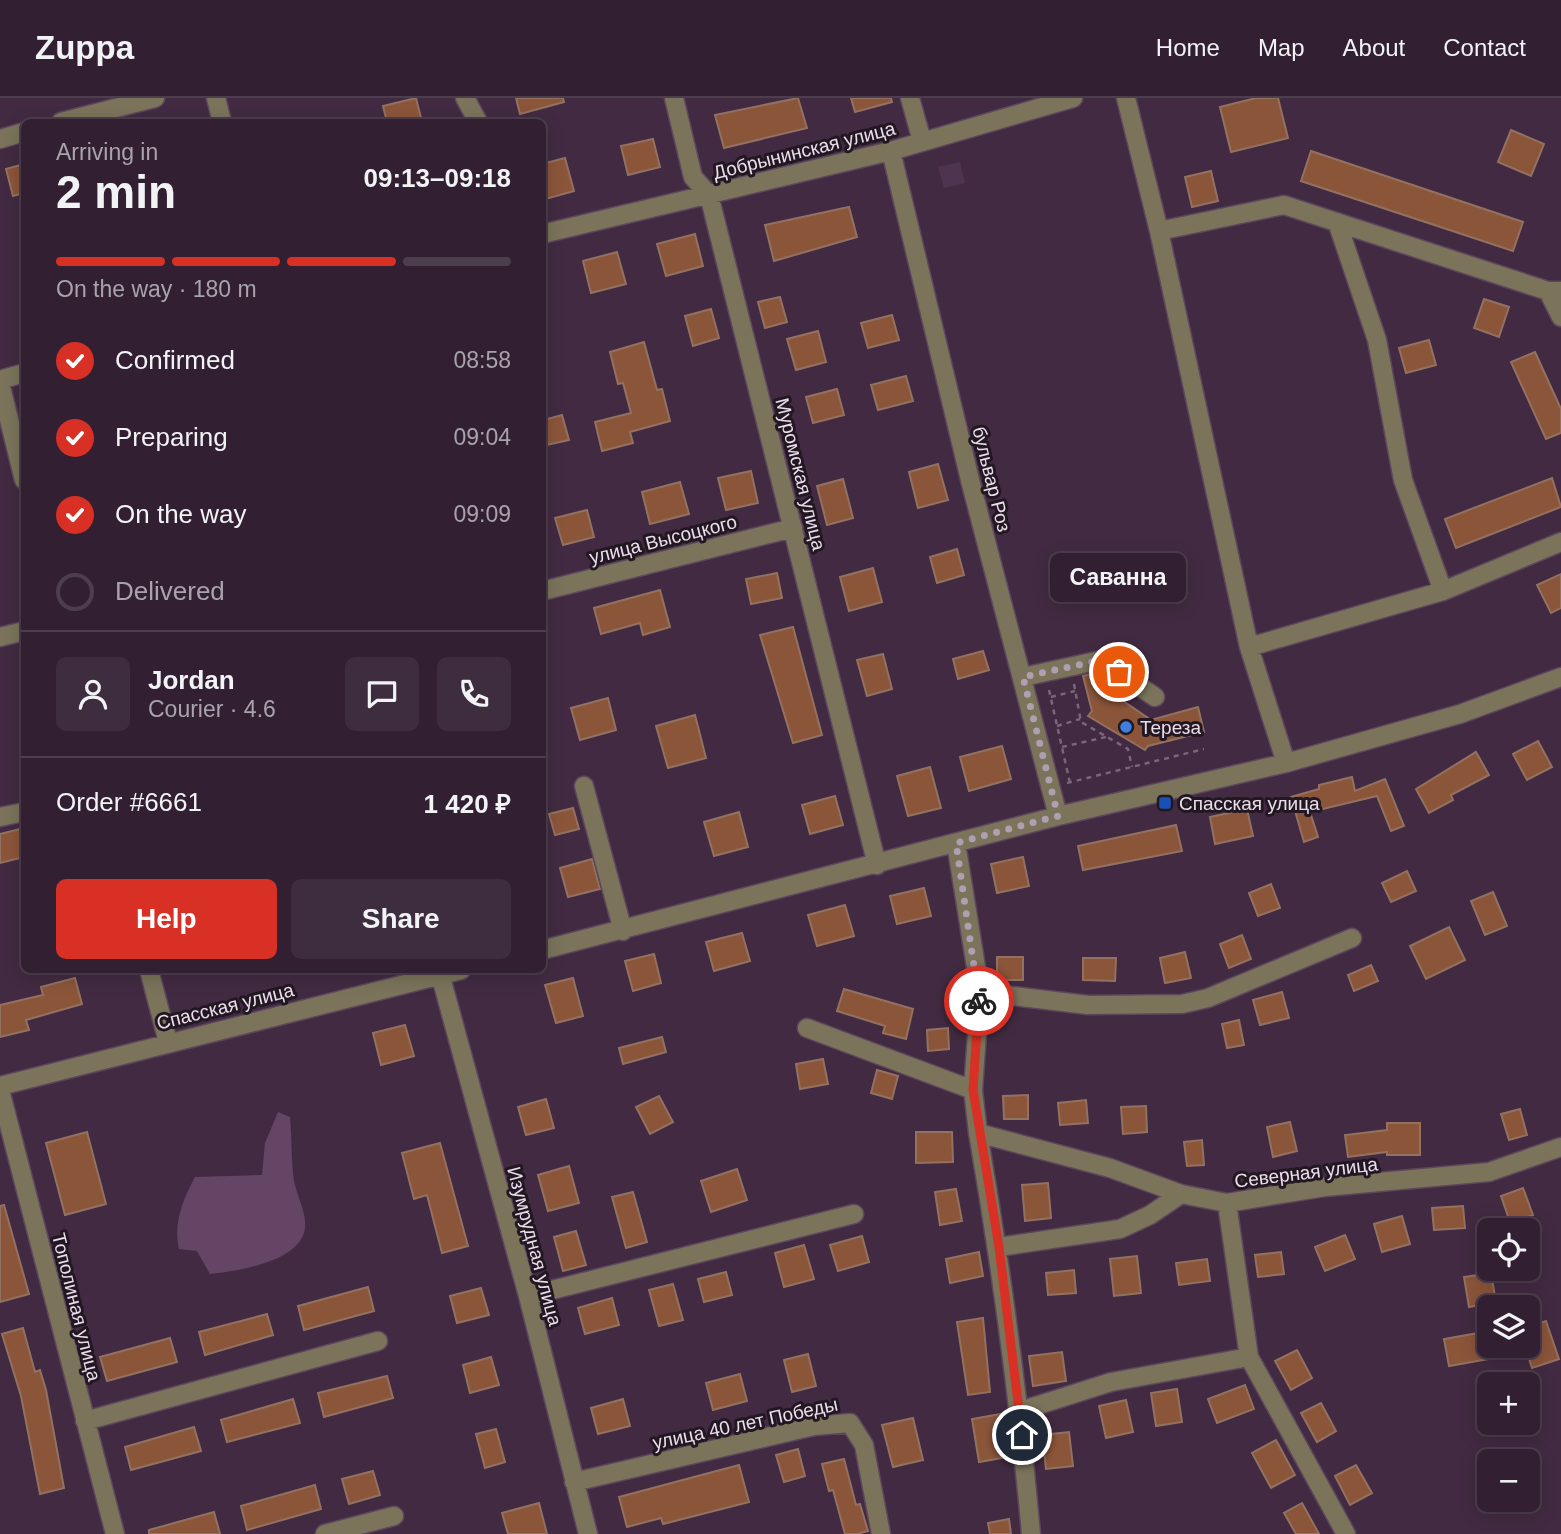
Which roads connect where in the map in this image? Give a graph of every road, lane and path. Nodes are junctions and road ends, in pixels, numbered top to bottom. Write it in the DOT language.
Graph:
graph roads {
  1 [pos="155,98"];
  2 [pos="216,98"];
  3 [pos="465,98"];
  4 [pos="674,98"];
  5 [pos="910,98"];
  6 [pos="1073,98"];
  7 [pos="1126,98"];
  8 [pos="73,119"];
  9 [pos="221,119"];
  10 [pos="476,119"];
  11 [pos="21,133"];
  12 [pos="0,139"];
  13 [pos="922,141"];
  14 [pos="891,151"];
  15 [pos="709,195"];
  16 [pos="1337,222"];
  17 [pos="1158,231"];
  18 [pos="546,233"];
  19 [pos="1555,291"];
  20 [pos="1561,317"];
  21 [pos="21,374"];
  22 [pos="0,381"];
  23 [pos="21,468"];
  24 [pos="793,528"];
  25 [pos="1561,542"];
  26 [pos="546,591"];
  27 [pos="1443,591"];
  28 [pos="21,632"];
  29 [pos="0,637"];
  30 [pos="1249,647"];
  31 [pos="1070,667"];
  32 [pos="1045,672"];
  33 [pos="1023,677"];
  34 [pos="1561,677"];
  35 [pos="1075,691"];
  36 [pos="1051,696"];
  37 [pos="1155,697"];
  38 [pos="1080,719"];
  39 [pos="1057,726"];
  40 [pos="1106,737"];
  41 [pos="1062,747"];
  42 [pos="1204,749"];
  43 [pos="1286,763"];
  44 [pos="1132,767"];
  45 [pos="1070,782"];
  46 [pos="584,786"];
  47 [pos="1050,787"];
  48 [pos="21,812"];
  49 [pos="1058,816"];
  50 [pos="0,817"];
  51 [pos="956,843"];
  52 [pos="877,865"];
  53 [pos="623,930"];
  54 [pos="1352,938"];
  55 [pos="546,949"];
  56 [pos="150,973"];
  57 [pos="435,973"];
  58 [pos="439,973"];
  59 [pos="980,992"];
  60 [pos="807,1028"];
  61 [pos="168,1042"];
  62 [pos="0,1088"];
  63 [pos="973,1090"];
  64 [pos="978,1133"];
  65 [pos="1561,1147"];
  66 [pos="1181,1194"];
  67 [pos="1227,1203"];
  68 [pos="854,1214"];
  69 [pos="999,1247"];
  70 [pos="528,1296"];
  71 [pos="378,1341"];
  72 [pos="1249,1357"];
  73 [pos="1020,1411"];
  74 [pos="85,1421"];
  75 [pos="575,1482"];
  76 [pos="394,1516"];
  77 [pos="115,1534"];
  78 [pos="325,1534"];
  79 [pos="587,1534"];
  80 [pos="881,1534"];
  81 [pos="1031,1534"];
  82 [pos="1346,1534"];
  1 -- 8 [label="street"];
  2 -- 9 [label="street"];
  3 -- 10 [label="street"];
  4 -- 15 [label="street, Муромская улица"];
  5 -- 13 [label="street"];
  6 -- 13 [label="street, Добрынинская улица"];
  7 -- 17 [label="street"];
  11 -- 12 [label="street"];
  13 -- 14 [label="street, Добрынинская улица"];
  14 -- 15 [label="street, Добрынинская улица"];
  14 -- 33 [label="street, бульвар Роз"];
  15 -- 18 [label="street, Добрынинская улица"];
  15 -- 24 [label="street, Муромская улица"];
  16 -- 17 [label="street"];
  16 -- 19 [label="street"];
  16 -- 27 [label="street"];
  17 -- 30 [label="street"];
  19 -- 20 [label="street"];
  21 -- 22 [label="street"];
  22 -- 23 [label="street"];
  24 -- 26 [label="street, улица Высоцкого"];
  24 -- 52 [label="street, Муромская улица"];
  25 -- 27 [label="street"];
  27 -- 30 [label="street"];
  28 -- 29 [label="street"];
  30 -- 43 [label="street"];
  31 -- 32 [label="street"];
  31 -- 35 [label="path"];
  31 -- 37 [label="street"];
  32 -- 33 [label="street"];
  32 -- 36 [label="path"];
  33 -- 47 [label="street, бульвар Роз"];
  34 -- 43 [label="street"];
  35 -- 36 [label="path"];
  35 -- 38 [label="path"];
  36 -- 39 [label="path"];
  38 -- 39 [label="path"];
  38 -- 40 [label="path"];
  39 -- 41 [label="path"];
  40 -- 41 [label="path"];
  40 -- 44 [label="path"];
  41 -- 45 [label="path"];
  42 -- 44 [label="path"];
  43 -- 49 [label="street"];
  44 -- 45 [label="path"];
  45 -- 47 [label="path"];
  46 -- 53 [label="street"];
  47 -- 49 [label="street, бульвар Роз"];
  48 -- 50 [label="street"];
  49 -- 51 [label="street"];
  51 -- 52 [label="street"];
  51 -- 59 [label="street"];
  52 -- 53 [label="street"];
  53 -- 55 [label="street"];
  54 -- 59 [label="street"];
  56 -- 61 [label="street"];
  57 -- 61 [label="street, Спасская улица"];
  58 -- 70 [label="street, Изумрудная улица"];
  59 -- 63 [label="street"];
  60 -- 63 [label="street"];
  61 -- 62 [label="street, Спасская улица"];
  62 -- 74 [label="street, Тополиная улица"];
  63 -- 64 [label="street"];
  64 -- 66 [label="street, Северная улица"];
  64 -- 69 [label="street"];
  65 -- 67 [label="street, Северная улица"];
  66 -- 67 [label="street, Северная улица"];
  66 -- 69 [label="street"];
  67 -- 72 [label="street"];
  68 -- 70 [label="street"];
  69 -- 73 [label="street"];
  70 -- 75 [label="street, Изумрудная улица"];
  71 -- 74 [label="street"];
  72 -- 73 [label="street"];
  72 -- 82 [label="street"];
  73 -- 81 [label="street"];
  74 -- 77 [label="street, Тополиная улица"];
  75 -- 79 [label="street, Изумрудная улица"];
  75 -- 80 [label="street, улица 40 лет Победы"];
  76 -- 78 [label="street"];
}
